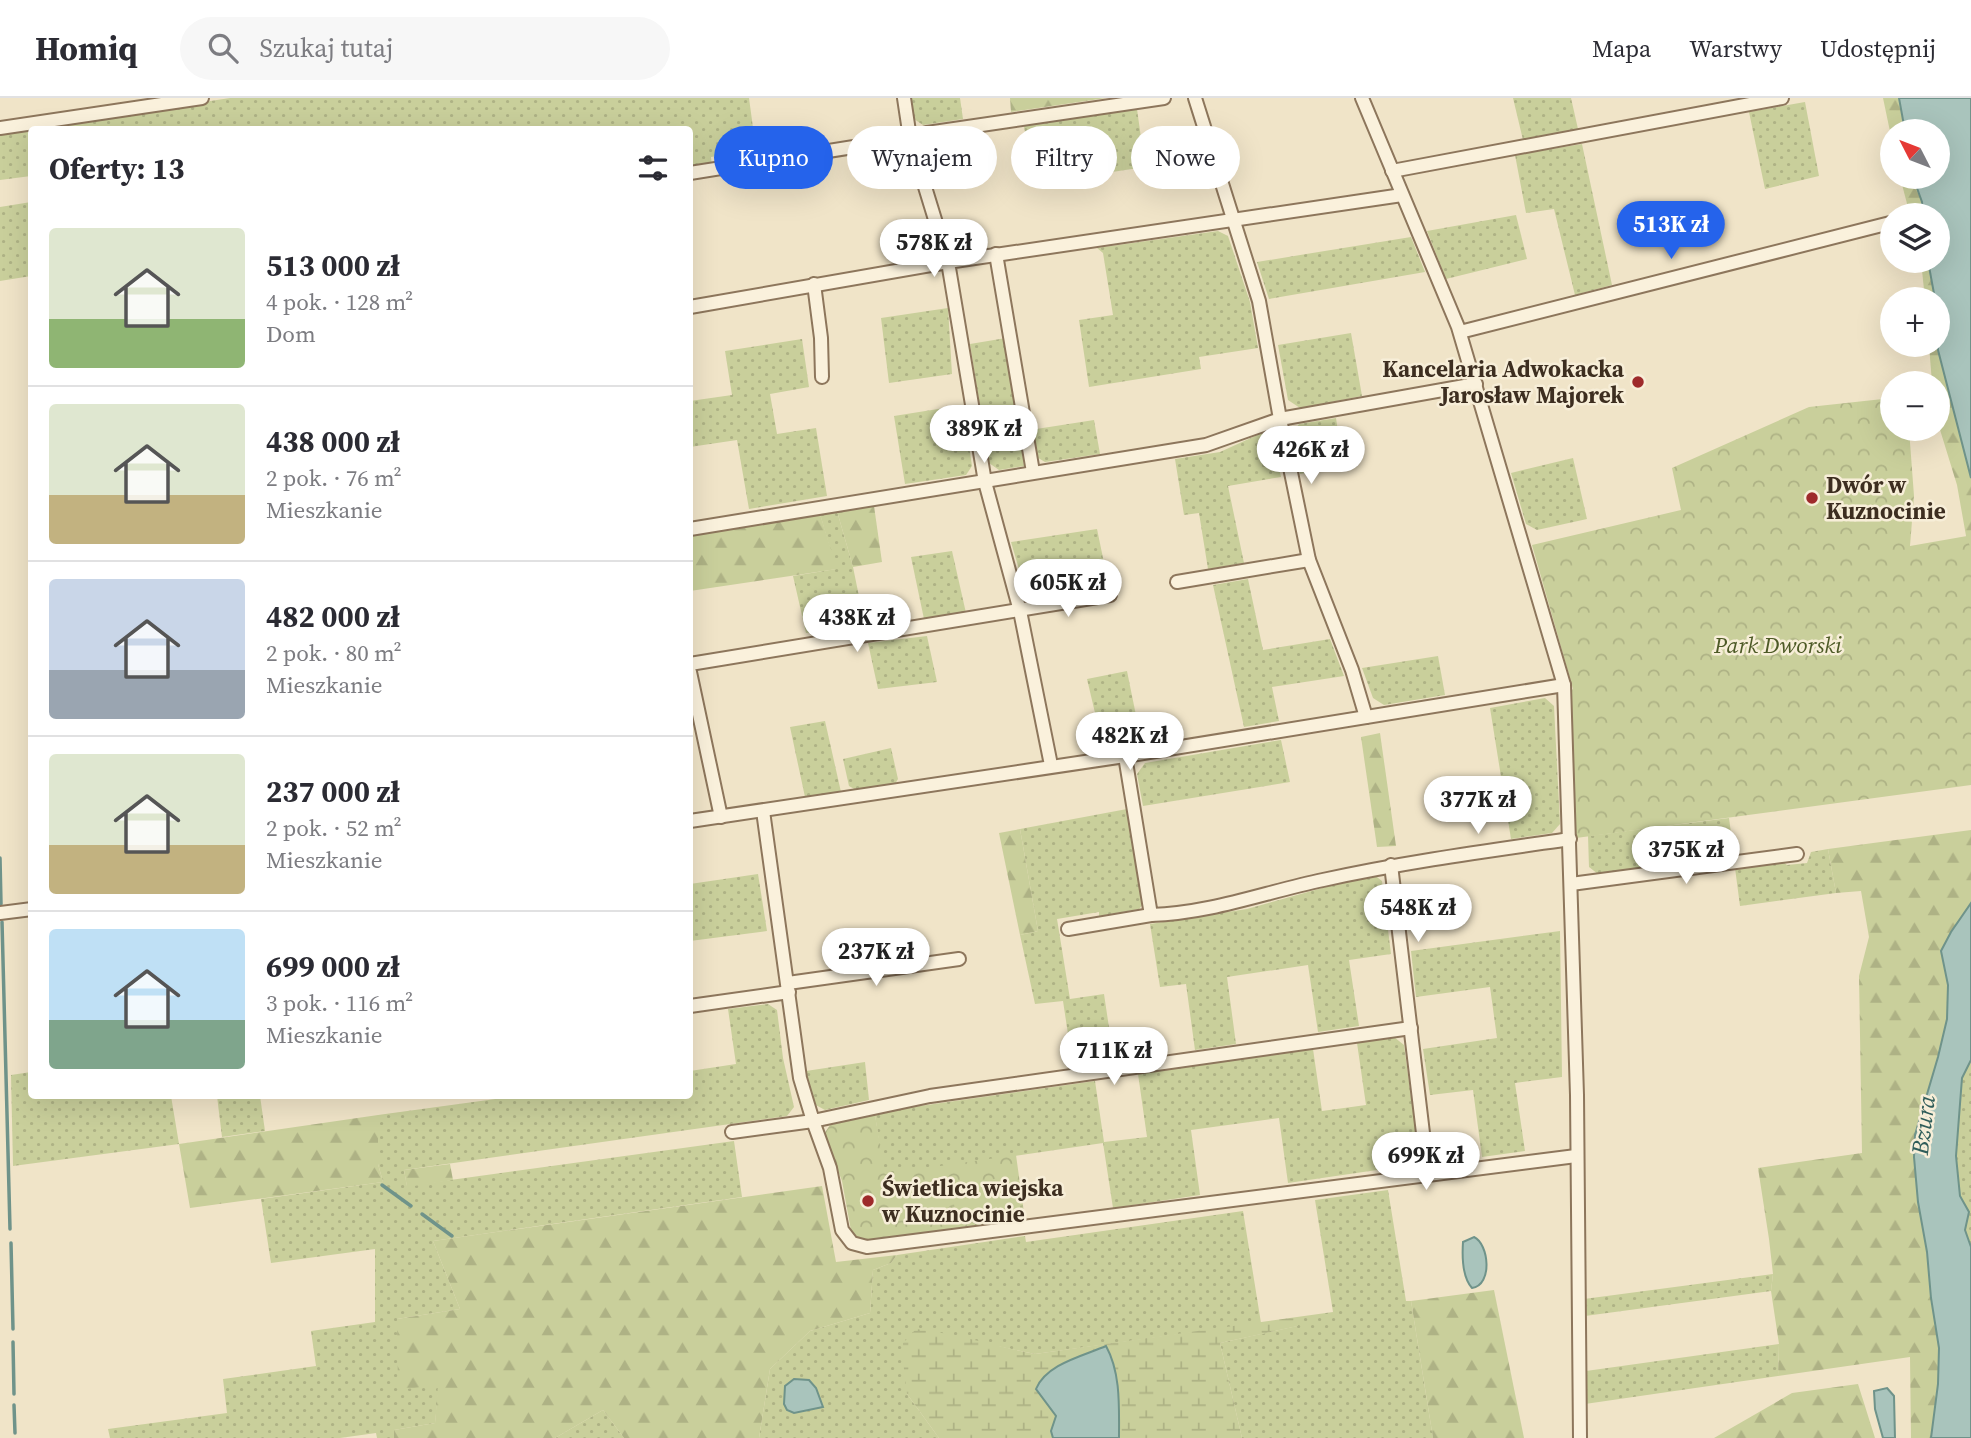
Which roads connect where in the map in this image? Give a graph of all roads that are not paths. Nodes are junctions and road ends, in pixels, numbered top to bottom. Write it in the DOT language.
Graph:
graph roads {
  1 [pos="202,98"];
  2 [pos="904,98"];
  3 [pos="1164,98"];
  4 [pos="1195,98"];
  5 [pos="1362,98"];
  6 [pos="1782,98"];
  7 [pos="908,126"];
  8 [pos="974,126"];
  9 [pos="0,128"];
  10 [pos="847,148"];
  11 [pos="1392,171"];
  12 [pos="693,173"];
  13 [pos="925,189"];
  14 [pos="1402,195"];
  15 [pos="1234,220"];
  16 [pos="1880,226"];
  17 [pos="996,254"];
  18 [pos="948,261"];
  19 [pos="814,284"];
  20 [pos="693,306"];
  21 [pos="1460,332"];
  22 [pos="822,377"];
  23 [pos="1476,384"];
  24 [pos="1280,419"];
  25 [pos="1033,472"];
  26 [pos="985,482"];
  27 [pos="693,529"];
  28 [pos="1309,560"];
  29 [pos="1177,582"];
  30 [pos="1110,595"];
  31 [pos="1020,611"];
  32 [pos="693,664"];
  33 [pos="1564,685"];
  34 [pos="693,686"];
  35 [pos="1366,717"];
  36 [pos="1125,756"];
  37 [pos="1051,765"];
  38 [pos="763,811"];
  39 [pos="721,817"];
  40 [pos="693,821"];
  41 [pos="1570,839"];
  42 [pos="1797,854"];
  43 [pos="1391,865"];
  44 [pos="1571,884"];
  45 [pos="28,910"];
  46 [pos="0,913"];
  47 [pos="1151,915"];
  48 [pos="1068,929"];
  49 [pos="959,959"];
  50 [pos="789,988"];
  51 [pos="693,1005"];
  52 [pos="1411,1028"];
  53 [pos="813,1121"];
  54 [pos="732,1132"];
  55 [pos="1576,1156"];
  56 [pos="1428,1175"];
  57 [pos="1580,1438"];
  1 -- 9 [label="street"];
  2 -- 7 [label="street"];
  3 -- 8 [label="street"];
  4 -- 15 [label="street"];
  5 -- 11 [label="street"];
  6 -- 11 [label="street"];
  10 -- 12 [label="street"];
  11 -- 14 [label="street"];
  13 -- 18 [label="street"];
  14 -- 15 [label="street"];
  14 -- 21 [label="street"];
  15 -- 17 [label="street"];
  15 -- 24 [label="street"];
  16 -- 21 [label="street"];
  17 -- 18 [label="street"];
  17 -- 25 [label="street"];
  18 -- 19 [label="street"];
  18 -- 26 [label="street"];
  19 -- 20 [label="street"];
  19 -- 22 [label="street"];
  21 -- 23 [label="street"];
  23 -- 24 [label="street"];
  23 -- 33 [label="street"];
  24 -- 25 [label="street"];
  24 -- 28 [label="street"];
  25 -- 26 [label="street"];
  26 -- 27 [label="street"];
  26 -- 31 [label="street"];
  28 -- 29 [label="street"];
  28 -- 35 [label="street"];
  30 -- 31 [label="street"];
  31 -- 32 [label="street"];
  31 -- 37 [label="street"];
  33 -- 35 [label="street"];
  33 -- 41 [label="street"];
  34 -- 39 [label="street"];
  35 -- 36 [label="street"];
  36 -- 37 [label="street"];
  36 -- 47 [label="street"];
  37 -- 38 [label="street"];
  38 -- 39 [label="street"];
  38 -- 50 [label="street"];
  39 -- 40 [label="street"];
  41 -- 43 [label="street"];
  41 -- 44 [label="street"];
  42 -- 44 [label="street"];
  43 -- 47 [label="street"];
  43 -- 52 [label="street"];
  44 -- 55 [label="street"];
  45 -- 46 [label="street"];
  47 -- 48 [label="street"];
  49 -- 50 [label="street"];
  50 -- 51 [label="street"];
  50 -- 53 [label="street"];
  52 -- 53 [label="street"];
  52 -- 56 [label="street"];
  53 -- 54 [label="street"];
  53 -- 56 [label="street"];
  55 -- 56 [label="street"];
  55 -- 57 [label="street"];
}
